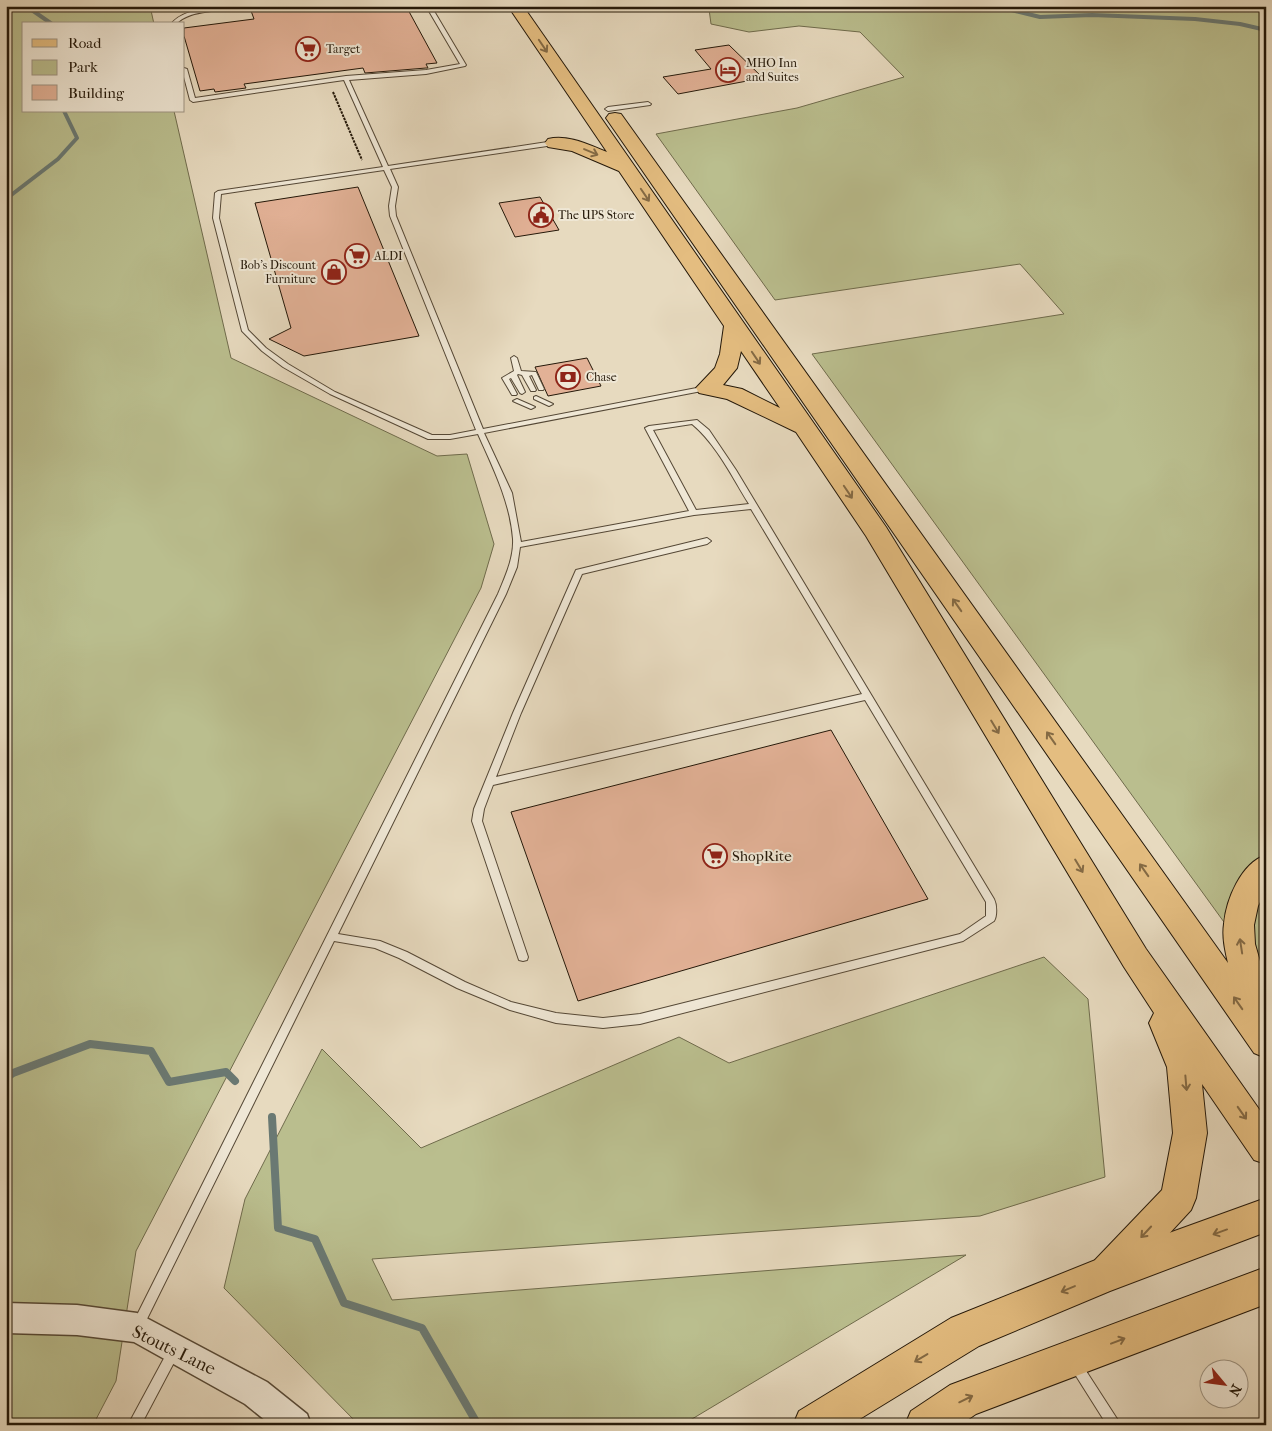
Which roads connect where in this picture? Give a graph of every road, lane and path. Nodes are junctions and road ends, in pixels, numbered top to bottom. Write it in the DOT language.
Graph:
graph roads {
  1 [pos="228,6"];
  2 [pos="428,6"];
  3 [pos="515,6"];
  4 [pos="536,6"];
  5 [pos="175,22"];
  6 [pos="185,72"];
  7 [pos="346,78"];
  8 [pos="328,81"];
  9 [pos="648,104"];
  10 [pos="608,109"];
  11 [pos="576,119"];
  12 [pos="554,143"];
  13 [pos="386,167"];
  14 [pos="626,167"];
  15 [pos="366,170"];
  16 [pos="734,326"];
  17 [pos="514,358"];
  18 [pos="519,374"];
  19 [pos="541,388"];
  20 [pos="707,388"];
  21 [pos="533,390"];
  22 [pos="522,392"];
  23 [pos="514,394"];
  24 [pos="545,396"];
  25 [pos="536,398"];
  26 [pos="526,399"];
  27 [pos="517,401"];
  28 [pos="540,406"];
  29 [pos="531,408"];
  30 [pos="804,428"];
  31 [pos="480,431"];
  32 [pos="753,506"];
  33 [pos="694,513"];
  34 [pos="707,541"];
  35 [pos="516,545"];
  36 [pos="866,696"];
  37 [pos="490,782"];
  38 [pos="1266,867"];
  39 [pos="334,937"];
  40 [pos="523,957"];
  41 [pos="1135,958"];
  42 [pos="1266,1026"];
  43 [pos="1266,1043"];
  44 [pos="1266,1148"];
  45 [pos="1266,1215"];
  46 [pos="1108,1273"];
  47 [pos="1266,1286"];
  48 [pos="6,1318"];
  49 [pos="137,1328"];
  50 [pos="176,1349"];
  51 [pos="1071,1358"];
  52 [pos="134,1425"];
  53 [pos="296,1425"];
  54 [pos="813,1425"];
  55 [pos="925,1425"];
  56 [pos="1115,1425"];
  1 -- 5 [label="lane"];
  2 -- 7 [label="lane"];
  3 -- 11 [label="main road, one-way"];
  4 -- 10 [label="main road"];
  6 -- 8 [label="lane"];
  7 -- 8 [label="lane"];
  7 -- 13 [label="lane"];
  8 -- 15 [label="path"];
  9 -- 10 [label="lane"];
  43 -- 10 [label="main road, one-way"];
  11 -- 12 [label="main road"];
  11 -- 14 [label="main road"];
  12 -- 13 [label="lane"];
  12 -- 14 [label="main road, one-way"];
  13 -- 15 [label="lane"];
  13 -- 31 [label="lane"];
  14 -- 16 [label="main road, one-way"];
  15 -- 31 [label="lane"];
  16 -- 20 [label="main road"];
  16 -- 30 [label="main road, one-way"];
  17 -- 18 [label="lane"];
  18 -- 19 [label="lane"];
  18 -- 21 [label="lane"];
  18 -- 22 [label="lane"];
  18 -- 23 [label="lane"];
  20 -- 30 [label="main road"];
  20 -- 31 [label="lane"];
  24 -- 25 [label="lane"];
  26 -- 28 [label="lane"];
  27 -- 29 [label="lane"];
  30 -- 41 [label="main road, one-way"];
  31 -- 35 [label="lane"];
  32 -- 33 [label="lane"];
  32 -- 33 [label="lane"];
  32 -- 36 [label="lane"];
  33 -- 35 [label="lane"];
  34 -- 37 [label="lane"];
  35 -- 39 [label="lane"];
  36 -- 37 [label="lane"];
  36 -- 39 [label="lane"];
  37 -- 40 [label="lane"];
  42 -- 38 [label="main road, one-way"];
  39 -- 49 [label="lane"];
  41 -- 44 [label="main road, one-way"];
  41 -- 46 [label="main road, one-way"];
  45 -- 46 [label="main road, one-way"];
  46 -- 54 [label="main road, one-way"];
  51 -- 47 [label="main road, one-way"];
  48 -- 49 [label="street, Stouts Lane"];
  49 -- 50 [label="street, Stouts Lane"];
  50 -- 52 [label="lane"];
  50 -- 53 [label="street, Stouts Lane"];
  55 -- 51 [label="main road, one-way"];
  51 -- 56 [label="lane"];
}
